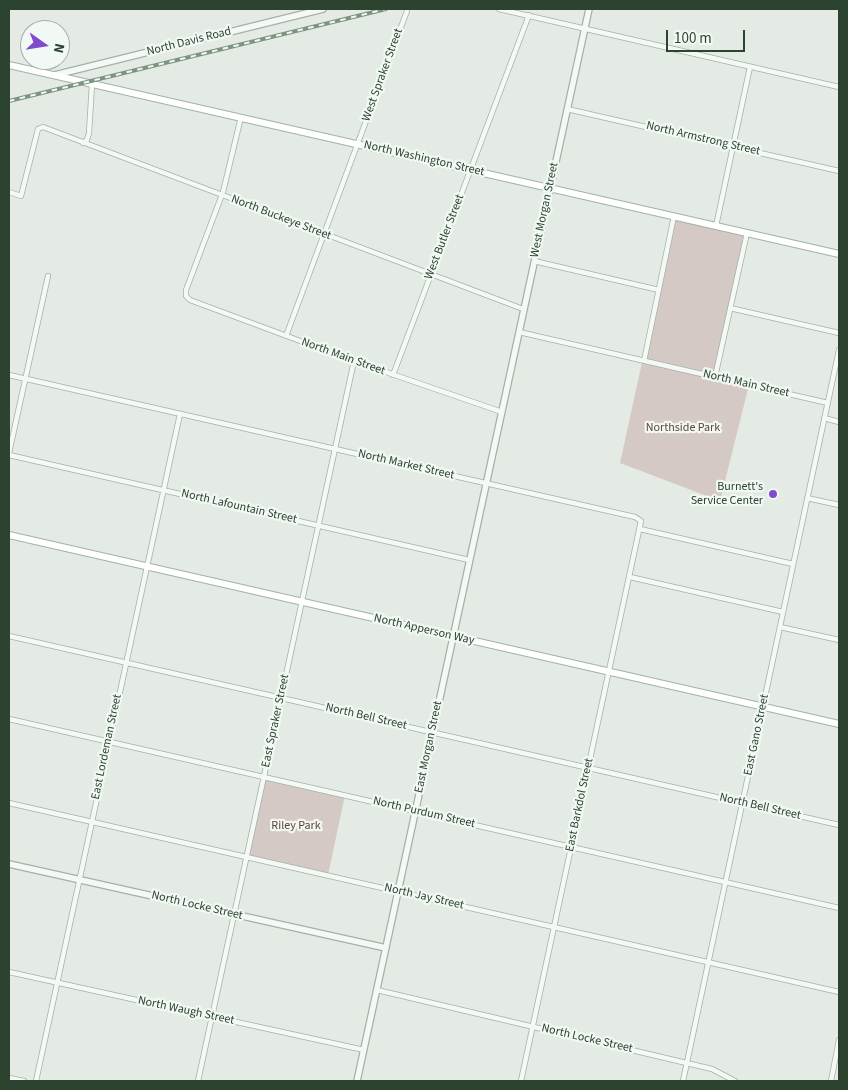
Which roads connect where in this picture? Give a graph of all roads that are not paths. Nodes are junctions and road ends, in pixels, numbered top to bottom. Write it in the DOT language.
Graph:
graph roads {
  1 [pos="323,9"];
  2 [pos="500,9"];
  3 [pos="589,9"];
  4 [pos="407,11"];
  5 [pos="529,15"];
  6 [pos="584,29"];
  7 [pos="9,65"];
  8 [pos="750,67"];
  9 [pos="54,75"];
  10 [pos="92,84"];
  11 [pos="839,87"];
  12 [pos="567,109"];
  13 [pos="241,117"];
  14 [pos="81,143"];
  15 [pos="358,144"];
  16 [pos="733,146"];
  17 [pos="470,170"];
  18 [pos="839,171"];
  19 [pos="550,188"];
  20 [pos="9,192"];
  21 [pos="221,196"];
  22 [pos="674,216"];
  23 [pos="716,226"];
  24 [pos="747,233"];
  25 [pos="324,234"];
  26 [pos="839,254"];
  27 [pos="534,261"];
  28 [pos="431,274"];
  29 [pos="48,276"];
  30 [pos="658,290"];
  31 [pos="730,308"];
  32 [pos="524,309"];
  33 [pos="519,332"];
  34 [pos="839,333"];
  35 [pos="286,336"];
  36 [pos="839,350"];
  37 [pos="644,360"];
  38 [pos="354,361"];
  39 [pos="9,375"];
  40 [pos="393,375"];
  41 [pos="715,377"];
  42 [pos="25,379"];
  43 [pos="828,403"];
  44 [pos="502,412"];
  45 [pos="180,414"];
  46 [pos="824,418"];
  47 [pos="839,422"];
  48 [pos="334,449"];
  49 [pos="9,454"];
  50 [pos="486,483"];
  51 [pos="163,490"];
  52 [pos="807,498"];
  53 [pos="839,505"];
  54 [pos="317,525"];
  55 [pos="640,529"];
  56 [pos="9,535"];
  57 [pos="469,560"];
  58 [pos="793,564"];
  59 [pos="146,566"];
  60 [pos="630,577"];
  61 [pos="301,602"];
  62 [pos="783,612"];
  63 [pos="780,627"];
  64 [pos="9,636"];
  65 [pos="452,637"];
  66 [pos="839,640"];
  67 [pos="126,662"];
  68 [pos="609,672"];
  69 [pos="281,697"];
  70 [pos="763,707"];
  71 [pos="9,719"];
  72 [pos="839,724"];
  73 [pos="432,732"];
  74 [pos="108,742"];
  75 [pos="588,767"];
  76 [pos="264,777"];
  77 [pos="9,803"];
  78 [pos="743,803"];
  79 [pos="415,811"];
  80 [pos="91,822"];
  81 [pos="839,825"];
  82 [pos="570,847"];
  83 [pos="246,857"];
  84 [pos="9,864"];
  85 [pos="79,879"];
  86 [pos="726,882"];
  87 [pos="398,891"];
  88 [pos="839,908"];
  89 [pos="233,915"];
  90 [pos="553,927"];
  91 [pos="386,948"];
  92 [pos="708,962"];
  93 [pos="9,972"];
  94 [pos="57,981"];
  95 [pos="377,990"];
  96 [pos="839,992"];
  97 [pos="211,1016"];
  98 [pos="532,1027"];
  99 [pos="839,1040"];
  100 [pos="364,1050"];
  101 [pos="687,1063"];
  102 [pos="9,1078"];
  103 [pos="24,1081"];
  104 [pos="36,1081"];
  105 [pos="198,1081"];
  106 [pos="358,1081"];
  107 [pos="521,1081"];
  108 [pos="683,1081"];
  109 [pos="735,1081"];
  110 [pos="830,1081"];
  1 -- 9 [label="street, North Davis Road"];
  2 -- 5 [label="street"];
  3 -- 6 [label="street, West Morgan Street"];
  4 -- 15 [label="street, West Spraker Street"];
  5 -- 6 [label="street"];
  5 -- 17 [label="street, West Butler Street"];
  6 -- 8 [label="street"];
  6 -- 12 [label="street, West Morgan Street"];
  7 -- 9 [label="main road, North Washington Street"];
  8 -- 11 [label="street"];
  8 -- 16 [label="street"];
  9 -- 10 [label="main road, North Washington Street"];
  10 -- 13 [label="main road, North Washington Street"];
  10 -- 14 [label="street"];
  12 -- 16 [label="street, North Armstrong Street"];
  12 -- 19 [label="street, West Morgan Street"];
  13 -- 15 [label="main road, North Washington Street"];
  13 -- 21 [label="street"];
  14 -- 20 [label="street, North Buckeye Street"];
  14 -- 21 [label="street, North Buckeye Street"];
  15 -- 17 [label="main road, North Washington Street"];
  15 -- 25 [label="street, West Spraker Street"];
  16 -- 18 [label="street, North Armstrong Street"];
  16 -- 23 [label="street"];
  17 -- 19 [label="main road, North Washington Street"];
  17 -- 28 [label="street, West Butler Street"];
  19 -- 22 [label="main road, North Washington Street"];
  19 -- 27 [label="street, West Morgan Street"];
  21 -- 25 [label="street, North Buckeye Street"];
  21 -- 35 [label="street, North Main Street"];
  22 -- 23 [label="main road, North Washington Street"];
  22 -- 30 [label="street"];
  23 -- 24 [label="main road, North Washington Street"];
  24 -- 26 [label="main road, North Washington Street"];
  24 -- 31 [label="street"];
  25 -- 28 [label="street, North Buckeye Street"];
  25 -- 35 [label="street, West Spraker Street"];
  27 -- 30 [label="street"];
  27 -- 32 [label="street, West Morgan Street"];
  28 -- 32 [label="street, North Buckeye Street"];
  28 -- 40 [label="street, West Butler Street"];
  29 -- 42 [label="street"];
  30 -- 37 [label="street"];
  31 -- 34 [label="street"];
  31 -- 41 [label="street"];
  32 -- 33 [label="street, West Morgan Street"];
  33 -- 37 [label="street, North Main Street"];
  33 -- 44 [label="street, West Morgan Street"];
  35 -- 38 [label="street, North Main Street"];
  36 -- 43 [label="street, East Gano Street"];
  37 -- 41 [label="street, North Main Street"];
  38 -- 40 [label="street, North Main Street"];
  38 -- 48 [label="street, East Spraker Street"];
  39 -- 42 [label="street, North Market Street"];
  40 -- 44 [label="street, North Main Street"];
  41 -- 43 [label="street, North Main Street"];
  42 -- 45 [label="street, North Market Street"];
  42 -- 49 [label="street"];
  43 -- 46 [label="street, East Gano Street"];
  44 -- 50 [label="street, East Morgan Street"];
  45 -- 48 [label="street, North Market Street"];
  45 -- 51 [label="street, East Lordeman Street"];
  46 -- 47 [label="street"];
  46 -- 52 [label="street, East Gano Street"];
  48 -- 50 [label="street, North Market Street"];
  48 -- 54 [label="street, East Spraker Street"];
  49 -- 51 [label="street, North Lafountain Street"];
  50 -- 55 [label="street, North Market Street"];
  50 -- 57 [label="street, East Morgan Street"];
  51 -- 54 [label="street, North Lafountain Street"];
  51 -- 59 [label="street, East Lordeman Street"];
  52 -- 53 [label="street"];
  52 -- 58 [label="street, East Gano Street"];
  54 -- 57 [label="street, North Lafountain Street"];
  54 -- 61 [label="street, East Spraker Street"];
  55 -- 58 [label="street"];
  55 -- 60 [label="street, East Barkdol Street"];
  56 -- 59 [label="main road, North Apperson Way"];
  57 -- 65 [label="street, East Morgan Street"];
  58 -- 62 [label="street, East Gano Street"];
  59 -- 61 [label="main road, North Apperson Way"];
  59 -- 67 [label="street, East Lordeman Street"];
  60 -- 62 [label="street"];
  60 -- 68 [label="street, East Barkdol Street"];
  61 -- 65 [label="main road, North Apperson Way"];
  61 -- 69 [label="street, East Spraker Street"];
  62 -- 63 [label="street, East Gano Street"];
  63 -- 66 [label="street"];
  63 -- 70 [label="street, East Gano Street"];
  64 -- 67 [label="street, North Bell Street"];
  65 -- 68 [label="main road, North Apperson Way"];
  65 -- 73 [label="street, East Morgan Street"];
  67 -- 69 [label="street, North Bell Street"];
  67 -- 74 [label="street, East Lordeman Street"];
  68 -- 70 [label="main road, North Apperson Way"];
  68 -- 75 [label="street, East Barkdol Street"];
  69 -- 73 [label="street, North Bell Street"];
  69 -- 76 [label="street, East Spraker Street"];
  70 -- 72 [label="main road, North Apperson Way"];
  70 -- 78 [label="street, East Gano Street"];
  71 -- 74 [label="street, North Purdum Street"];
  73 -- 75 [label="street, North Bell Street"];
  73 -- 79 [label="street, East Morgan Street"];
  74 -- 76 [label="street, North Purdum Street"];
  74 -- 80 [label="street, East Lordeman Street"];
  75 -- 78 [label="street, North Bell Street"];
  75 -- 82 [label="street, East Barkdol Street"];
  76 -- 79 [label="street, North Purdum Street"];
  76 -- 83 [label="street, East Spraker Street"];
  77 -- 80 [label="street, North Jay Street"];
  78 -- 81 [label="street, North Bell Street"];
  78 -- 86 [label="street, East Gano Street"];
  79 -- 82 [label="street, North Purdum Street"];
  79 -- 87 [label="street, East Morgan Street"];
  80 -- 83 [label="street, North Jay Street"];
  80 -- 85 [label="street, East Lordeman Street"];
  82 -- 86 [label="street, North Purdum Street"];
  82 -- 90 [label="street, East Barkdol Street"];
  83 -- 87 [label="street, North Jay Street"];
  83 -- 89 [label="street, East Spraker Street"];
  84 -- 85 [label="street, North Locke Street"];
  85 -- 89 [label="street, North Locke Street"];
  85 -- 94 [label="street, East Lordeman Street"];
  86 -- 88 [label="street, North Purdum Street"];
  86 -- 92 [label="street, East Gano Street"];
  87 -- 90 [label="street, North Jay Street"];
  87 -- 91 [label="street, East Morgan Street"];
  89 -- 91 [label="street, North Locke Street"];
  89 -- 97 [label="street, East Spraker Street"];
  90 -- 92 [label="street, North Jay Street"];
  90 -- 98 [label="street, East Barkdol Street"];
  91 -- 95 [label="street, East Morgan Street"];
  92 -- 96 [label="street, North Jay Street"];
  92 -- 101 [label="street, East Gano Street"];
  93 -- 94 [label="street, North Waugh Street"];
  94 -- 97 [label="street, North Waugh Street"];
  94 -- 104 [label="street, East Lordeman Street"];
  95 -- 98 [label="street, North Locke Street"];
  95 -- 100 [label="street, East Morgan Street"];
  97 -- 100 [label="street, North Waugh Street"];
  97 -- 105 [label="street, East Spraker Street"];
  98 -- 101 [label="street, North Locke Street"];
  98 -- 107 [label="street, East Barkdol Street"];
  99 -- 110 [label="street"];
  100 -- 106 [label="street, East Morgan Street"];
  101 -- 108 [label="street, East Gano Street"];
  101 -- 109 [label="street, North Locke Street"];
  102 -- 103 [label="street"];
}
